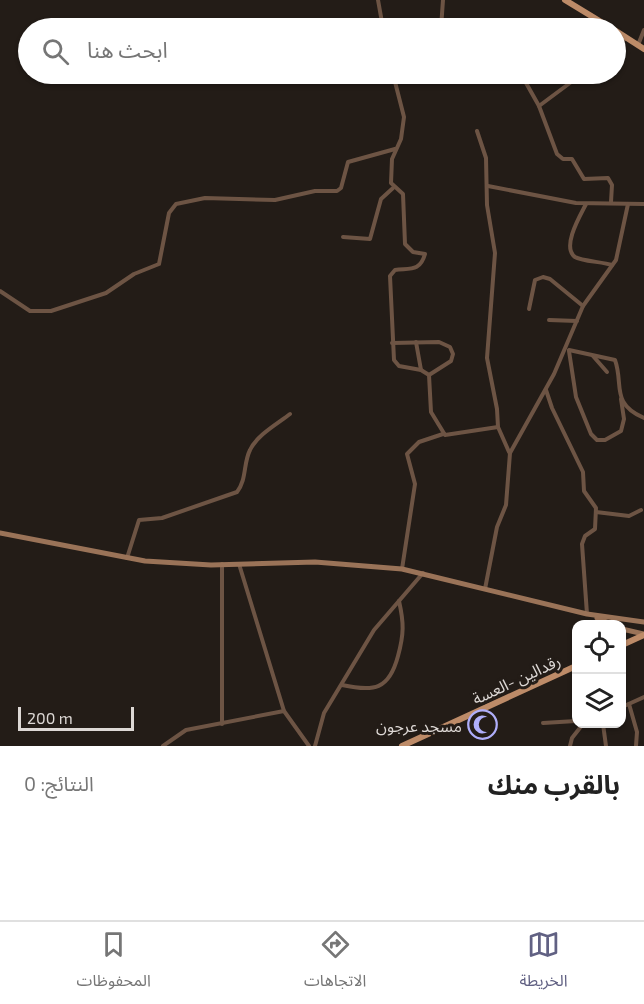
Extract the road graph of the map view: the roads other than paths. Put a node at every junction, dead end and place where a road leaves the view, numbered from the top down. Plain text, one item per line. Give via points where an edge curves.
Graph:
1 (378, 0) edge
2 (443, 0) edge
3 (565, 0) edge
4 (381, 18) edge
5 (442, 18) edge
6 (595, 18) edge
7 (644, 30) edge
8 (626, 38) edge
9 (641, 47) edge
10 (396, 84) edge
11 (527, 84) edge
12 (569, 84) edge
13 (539, 106) junction
14 (477, 131) dead end
15 (396, 149) junction
16 (488, 186) junction
17 (393, 188) junction
18 (611, 202) junction
19 (586, 204) junction
20 (628, 204) junction
21 (644, 204) edge
22 (343, 237) dead end
23 (612, 265) junction
24 (0, 291) edge
25 (583, 306) junction
26 (529, 309) dead end
27 (549, 320) dead end
28 (577, 321) junction
29 (416, 342) junction
30 (392, 343) junction
31 (567, 349) junction
32 (592, 355) junction
33 (421, 370) junction
34 (607, 372) dead end
35 (429, 375) junction
36 (546, 390) junction
37 (621, 399) junction
38 (290, 414) dead end
39 (644, 418) edge
40 (498, 428) junction
41 (443, 434) junction
42 (510, 453) junction
43 (641, 510) dead end
44 (596, 512) junction
45 (0, 533) edge
46 (127, 559) junction
47 (222, 564) junction
48 (239, 564) junction
49 (402, 569) junction
50 (424, 573) junction
51 (485, 589) junction
52 (399, 601) junction
53 (587, 614) junction
54 (602, 620) edge
55 (644, 622) edge
56 (626, 630) edge
57 (644, 634) edge
58 (626, 643) edge
59 (572, 668) edge
60 (342, 685) junction
61 (644, 697) edge
62 (630, 704) junction
63 (626, 705) edge
64 (284, 711) junction
65 (572, 721) edge
66 (543, 723) dead end
67 (222, 724) junction
68 (579, 728) edge
69 (604, 728) edge
70 (163, 746) edge
71 (309, 746) edge
72 (315, 746) edge
73 (402, 746) edge
74 (570, 746) edge
75 (606, 746) edge
76 (636, 746) edge

1 - 4 street
2 - 5 street
3 - 6 main road
7 - 9 street
8 - 9 main road
10 - 15 street via 404,113
11 - 13 street
12 - 13 street
13 - 18 street via 557,154 572,159 584,179 608,178 612,185
14 - 16 street via 486,158
15 - 17 street
15 - 24 street via 348,162 337,191 315,191 275,201 205,198 176,204 169,213 159,264 134,274 102,295 51,311 30,311
16 - 19 street
16 - 40 street via 495,253 487,358
17 - 22 street via 381,199 370,239
17 - 30 street via 403,194 405,244 413,252 425,254 415,269 392,272
18 - 19 street
18 - 20 street
19 - 23 street via 572,234 572,252 576,258
20 - 21 street
20 - 23 street via 620,248
23 - 25 street
25 - 26 street via 543,277 532,286
25 - 28 street
27 - 28 street
28 - 31 street
29 - 30 street
29 - 33 street
29 - 35 street via 439,342 453,351 448,364
30 - 33 street via 395,363
31 - 32 street
31 - 36 street
31 - 37 street via 576,397 597,440 621,431
32 - 34 street
32 - 37 street via 617,362
33 - 35 street
35 - 41 street via 431,412
36 - 42 street
36 - 44 street via 583,472 584,491
37 - 39 street
38 - 46 street via 250,449 237,492 162,518 139,520
40 - 41 street
40 - 42 street
41 - 49 street via 419,442 407,454 414,493
42 - 51 street via 506,505 497,527
43 - 44 street via 629,516
44 - 53 street via 595,530 585,536 582,544
45 - 46 street
46 - 47 street
47 - 48 street
47 - 67 street
48 - 49 street via 315,562
48 - 64 street
49 - 50 street
50 - 51 street
50 - 52 street
51 - 53 street
52 - 60 street via 374,630
52 - 60 street via 404,637 391,677 369,689
53 - 54 street
53 - 55 street
56 - 57 street
57 - 58 main road
59 - 73 main road, رقدالين -العسة
60 - 72 street via 321,720
61 - 62 street
62 - 63 street
62 - 76 street
64 - 67 street
64 - 71 street
65 - 66 street
67 - 70 street via 186,730
68 - 74 street
69 - 75 street

